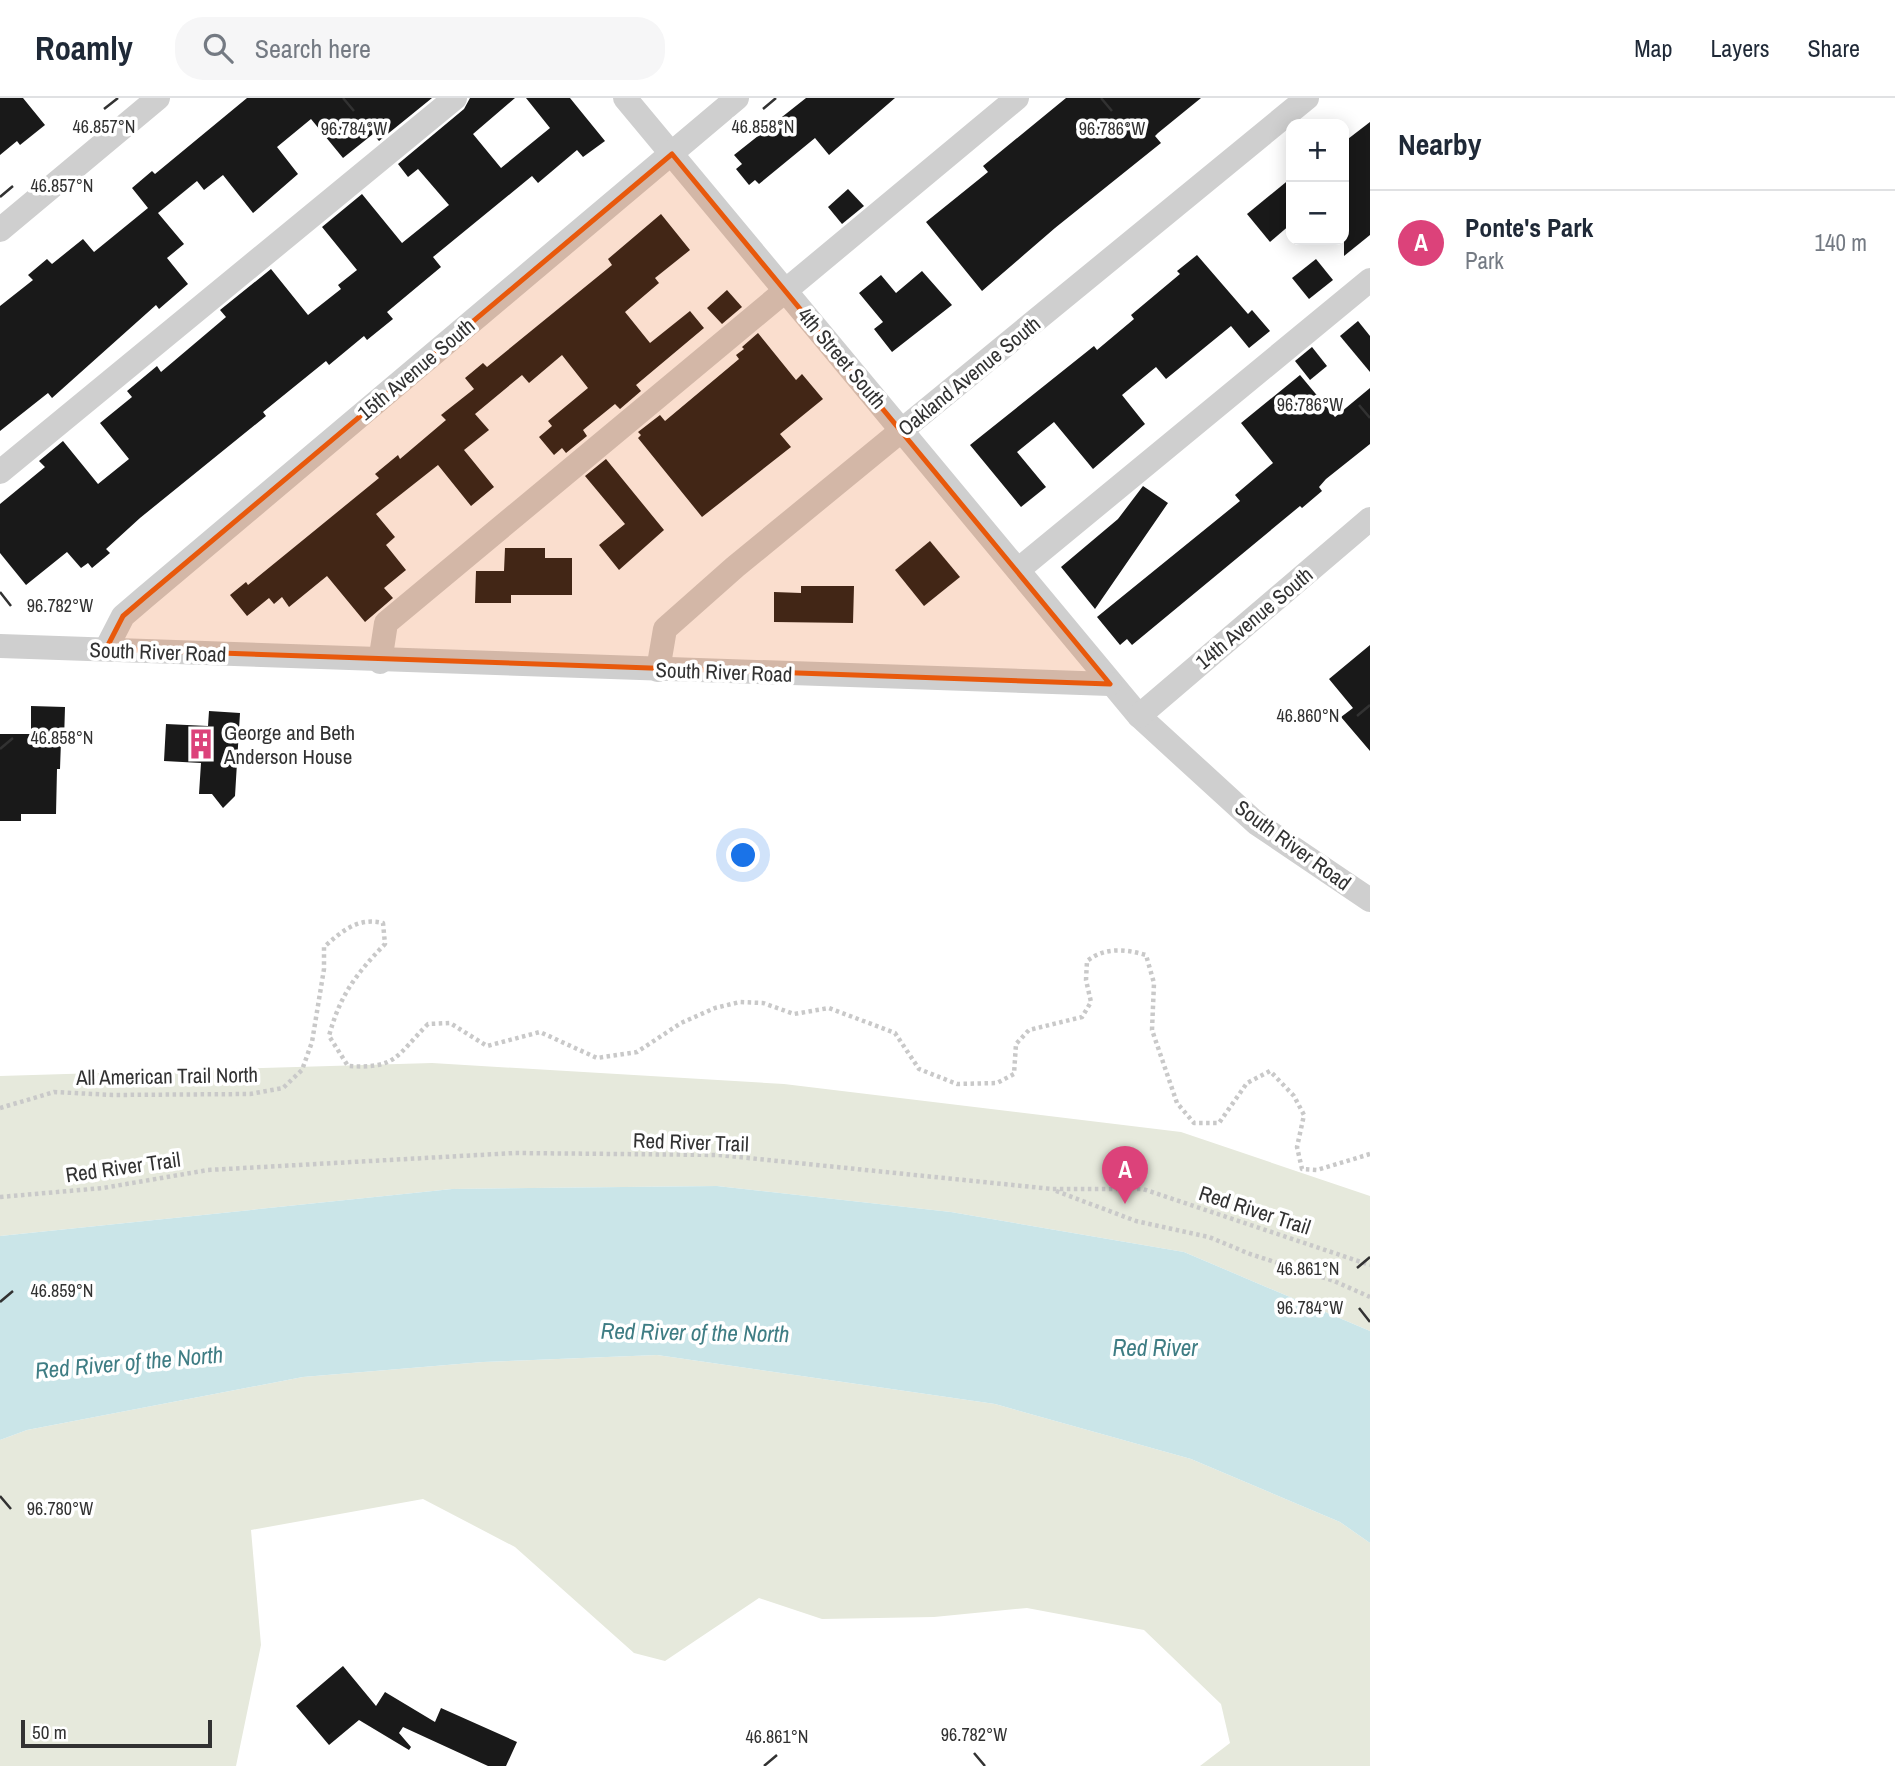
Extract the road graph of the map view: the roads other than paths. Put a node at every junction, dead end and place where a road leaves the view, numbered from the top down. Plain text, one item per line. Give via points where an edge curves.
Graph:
1 (158, 98) edge
2 (455, 98) edge
3 (625, 98) edge
4 (737, 98) edge
5 (1017, 98) edge
6 (1307, 98) edge
7 (672, 154) junction
8 (0, 230) edge
9 (1370, 280) edge
10 (787, 291) junction
11 (902, 430) junction
12 (0, 472) edge
13 (1370, 519) edge
14 (1018, 570) junction
15 (0, 646) edge
16 (106, 649) junction
17 (380, 662) junction
18 (658, 670) junction
19 (1110, 684) junction
20 (1139, 716) junction
21 (1370, 900) edge

1 - 8 street
2 - 12 street
3 - 7 street, 4th Street South
4 - 7 street, 15th Avenue South
5 - 10 street
6 - 11 street, Oakland Avenue South
7 - 10 street, 4th Street South
7 - 16 street, 15th Avenue South via 123,616
9 - 14 street
10 - 11 street, 4th Street South
10 - 17 street via 386,623
11 - 14 street, 4th Street South
11 - 18 street, Oakland Avenue South via 665,629
13 - 20 street, 14th Avenue South
14 - 19 street, 4th Street South
15 - 16 street, South River Road
16 - 17 street, South River Road
17 - 18 street, South River Road
18 - 19 street, South River Road
19 - 20 street, South River Road
20 - 21 street, South River Road via 1256,823

